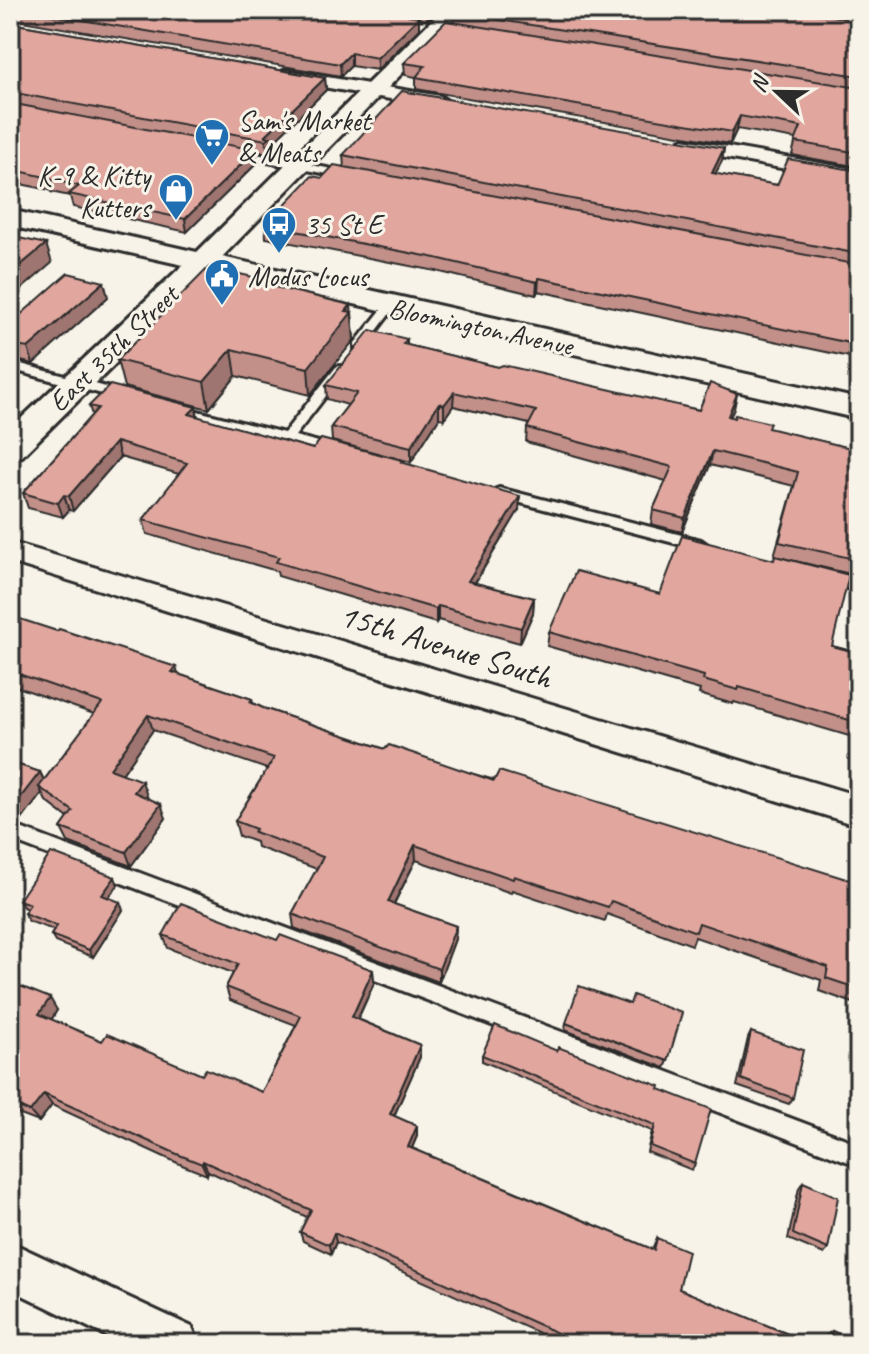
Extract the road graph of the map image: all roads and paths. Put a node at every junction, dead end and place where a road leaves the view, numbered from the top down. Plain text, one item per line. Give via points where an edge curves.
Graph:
1 (440, 23) edge
2 (268, 72) edge
3 (374, 90) junction
4 (466, 107) edge
5 (671, 143) edge
6 (226, 151) edge
7 (298, 165) junction
8 (859, 176) edge
9 (355, 177) edge
10 (10, 218) edge
11 (203, 261) junction
12 (390, 306) junction
13 (10, 365) edge
14 (76, 383) junction
15 (139, 400) edge
16 (169, 408) edge
17 (859, 409) edge
18 (287, 438) junction
19 (10, 448) edge
20 (349, 454) edge
21 (488, 490) edge
22 (720, 550) edge
23 (10, 552) edge
24 (813, 574) edge
25 (859, 586) edge
26 (859, 811) edge
27 (10, 832) edge
28 (859, 1155) edge
29 (10, 1265) edge
30 (175, 1344) edge

1 - 3 street, East 35th Street
2 - 3 street
3 - 4 street
3 - 7 street, East 35th Street
5 - 8 street
6 - 7 lane
7 - 9 lane
7 - 11 street, East 35th Street
10 - 11 street, Bloomington Avenue
11 - 12 street, Bloomington Avenue
11 - 14 street, East 35th Street
12 - 17 street, Bloomington Avenue
12 - 18 lane
13 - 14 lane
14 - 15 lane
14 - 19 street, East 35th Street
16 - 18 lane
18 - 20 lane
21 - 22 lane
23 - 26 street, 15th Avenue South
24 - 25 lane
27 - 28 lane
29 - 30 street

